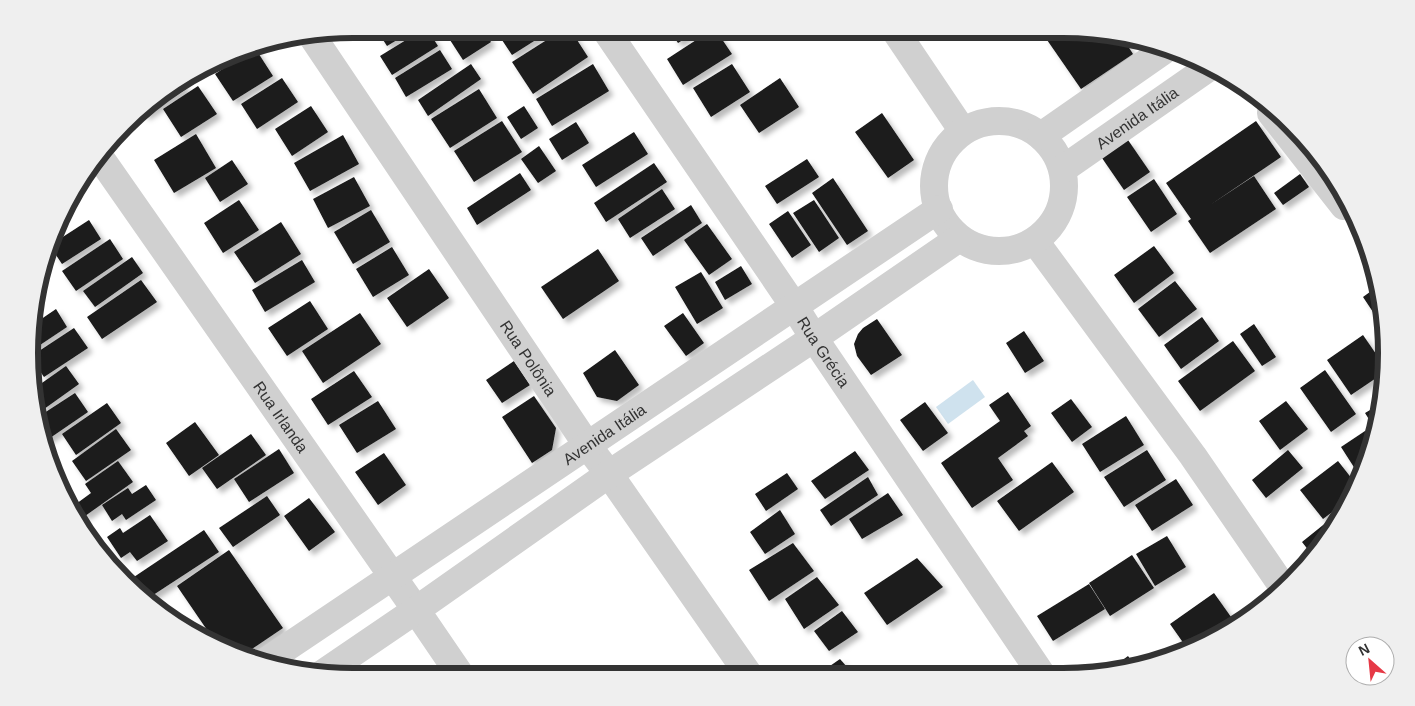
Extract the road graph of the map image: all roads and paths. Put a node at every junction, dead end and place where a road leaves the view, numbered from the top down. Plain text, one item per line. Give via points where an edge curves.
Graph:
1 (611, 38) edge
2 (900, 38) edge
3 (315, 40) edge
4 (1160, 53) edge
5 (1204, 71) edge
6 (1283, 128) edge
7 (962, 130) junction
8 (1041, 136) junction
9 (103, 161) edge
10 (1062, 169) junction
11 (1333, 192) edge
12 (939, 209) junction
13 (958, 238) junction
14 (1035, 241) junction
15 (794, 306) junction
16 (814, 338) junction
17 (588, 445) junction
18 (609, 474) junction
19 (393, 576) junction
20 (1279, 581) edge
21 (416, 610) junction
22 (271, 658) edge
23 (331, 668) edge
24 (456, 668) edge
25 (743, 668) edge
26 (1037, 668) edge

1 - 15 street, Rua Grécia
2 - 7 street
3 - 17 street, Rua Polônia
4 - 8 street
5 - 10 street, Avenida Itália
6 - 11 street
7 - 8 street via 994,122 1010,122
7 - 12 street via 947,147 938,165 934,185
8 - 10 street via 1054,151
9 - 19 street, Rua Irlanda
10 - 14 street via 1064,197 1054,222
12 - 13 street
12 - 15 street, Avenida Itália
13 - 14 street via 994,252 1016,250
13 - 16 street
14 - 20 street via 1193,456
15 - 16 street, Rua Grécia
15 - 17 street, Avenida Itália
16 - 18 street
16 - 26 street, Rua Grécia
17 - 18 street, Rua Polônia
17 - 19 street, Avenida Itália
18 - 21 street
18 - 25 street, Rua Polônia
19 - 21 street, Rua Irlanda
19 - 22 street, Avenida Itália
21 - 23 street
21 - 24 street, Rua Irlanda

